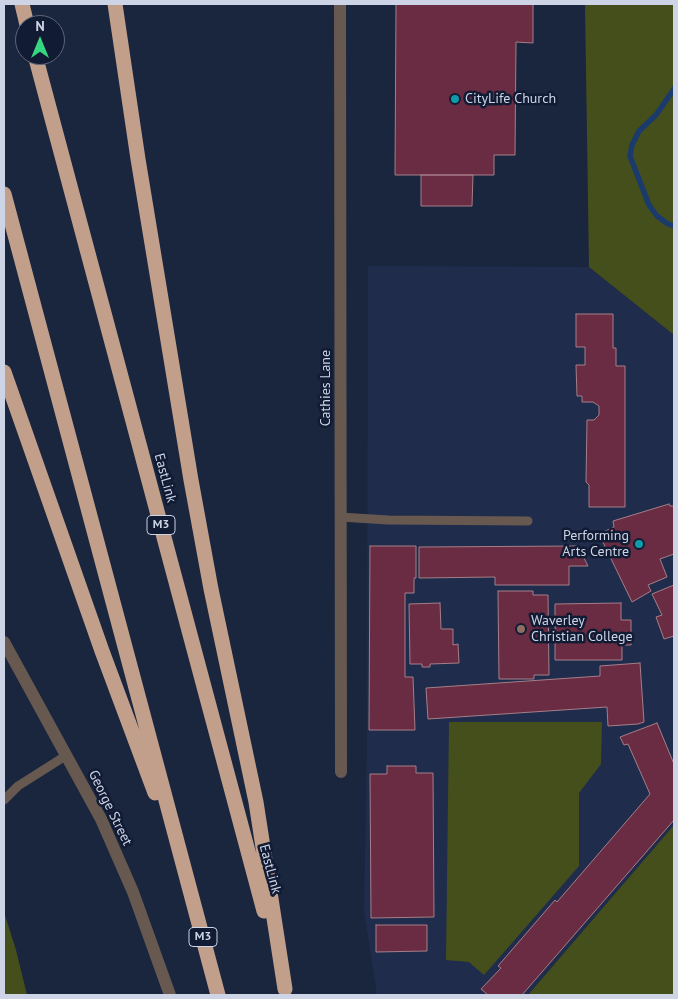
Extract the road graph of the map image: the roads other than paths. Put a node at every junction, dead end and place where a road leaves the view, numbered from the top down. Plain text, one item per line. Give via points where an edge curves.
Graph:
1 (116, 4) edge
2 (340, 4) edge
3 (38, 65) edge
4 (4, 194) edge
5 (4, 372) edge
6 (340, 518) junction
7 (528, 521) dead end
8 (4, 642) edge
9 (67, 755) junction
10 (341, 772) dead end
11 (4, 800) edge
12 (186, 879) junction
13 (286, 992) edge
14 (170, 995) edge
15 (218, 995) edge

1 - 13 highway via 141,178 190,471 256,802
2 - 6 street, Cathies Lane
3 - 13 highway, EastLink / M3
4 - 12 highway, M3
5 - 12 highway
6 - 7 lane
6 - 10 street, Cathies Lane
8 - 9 street, George Street
9 - 11 lane via 18,786
9 - 14 street, George Street via 101,819 133,892
12 - 15 highway, M3

